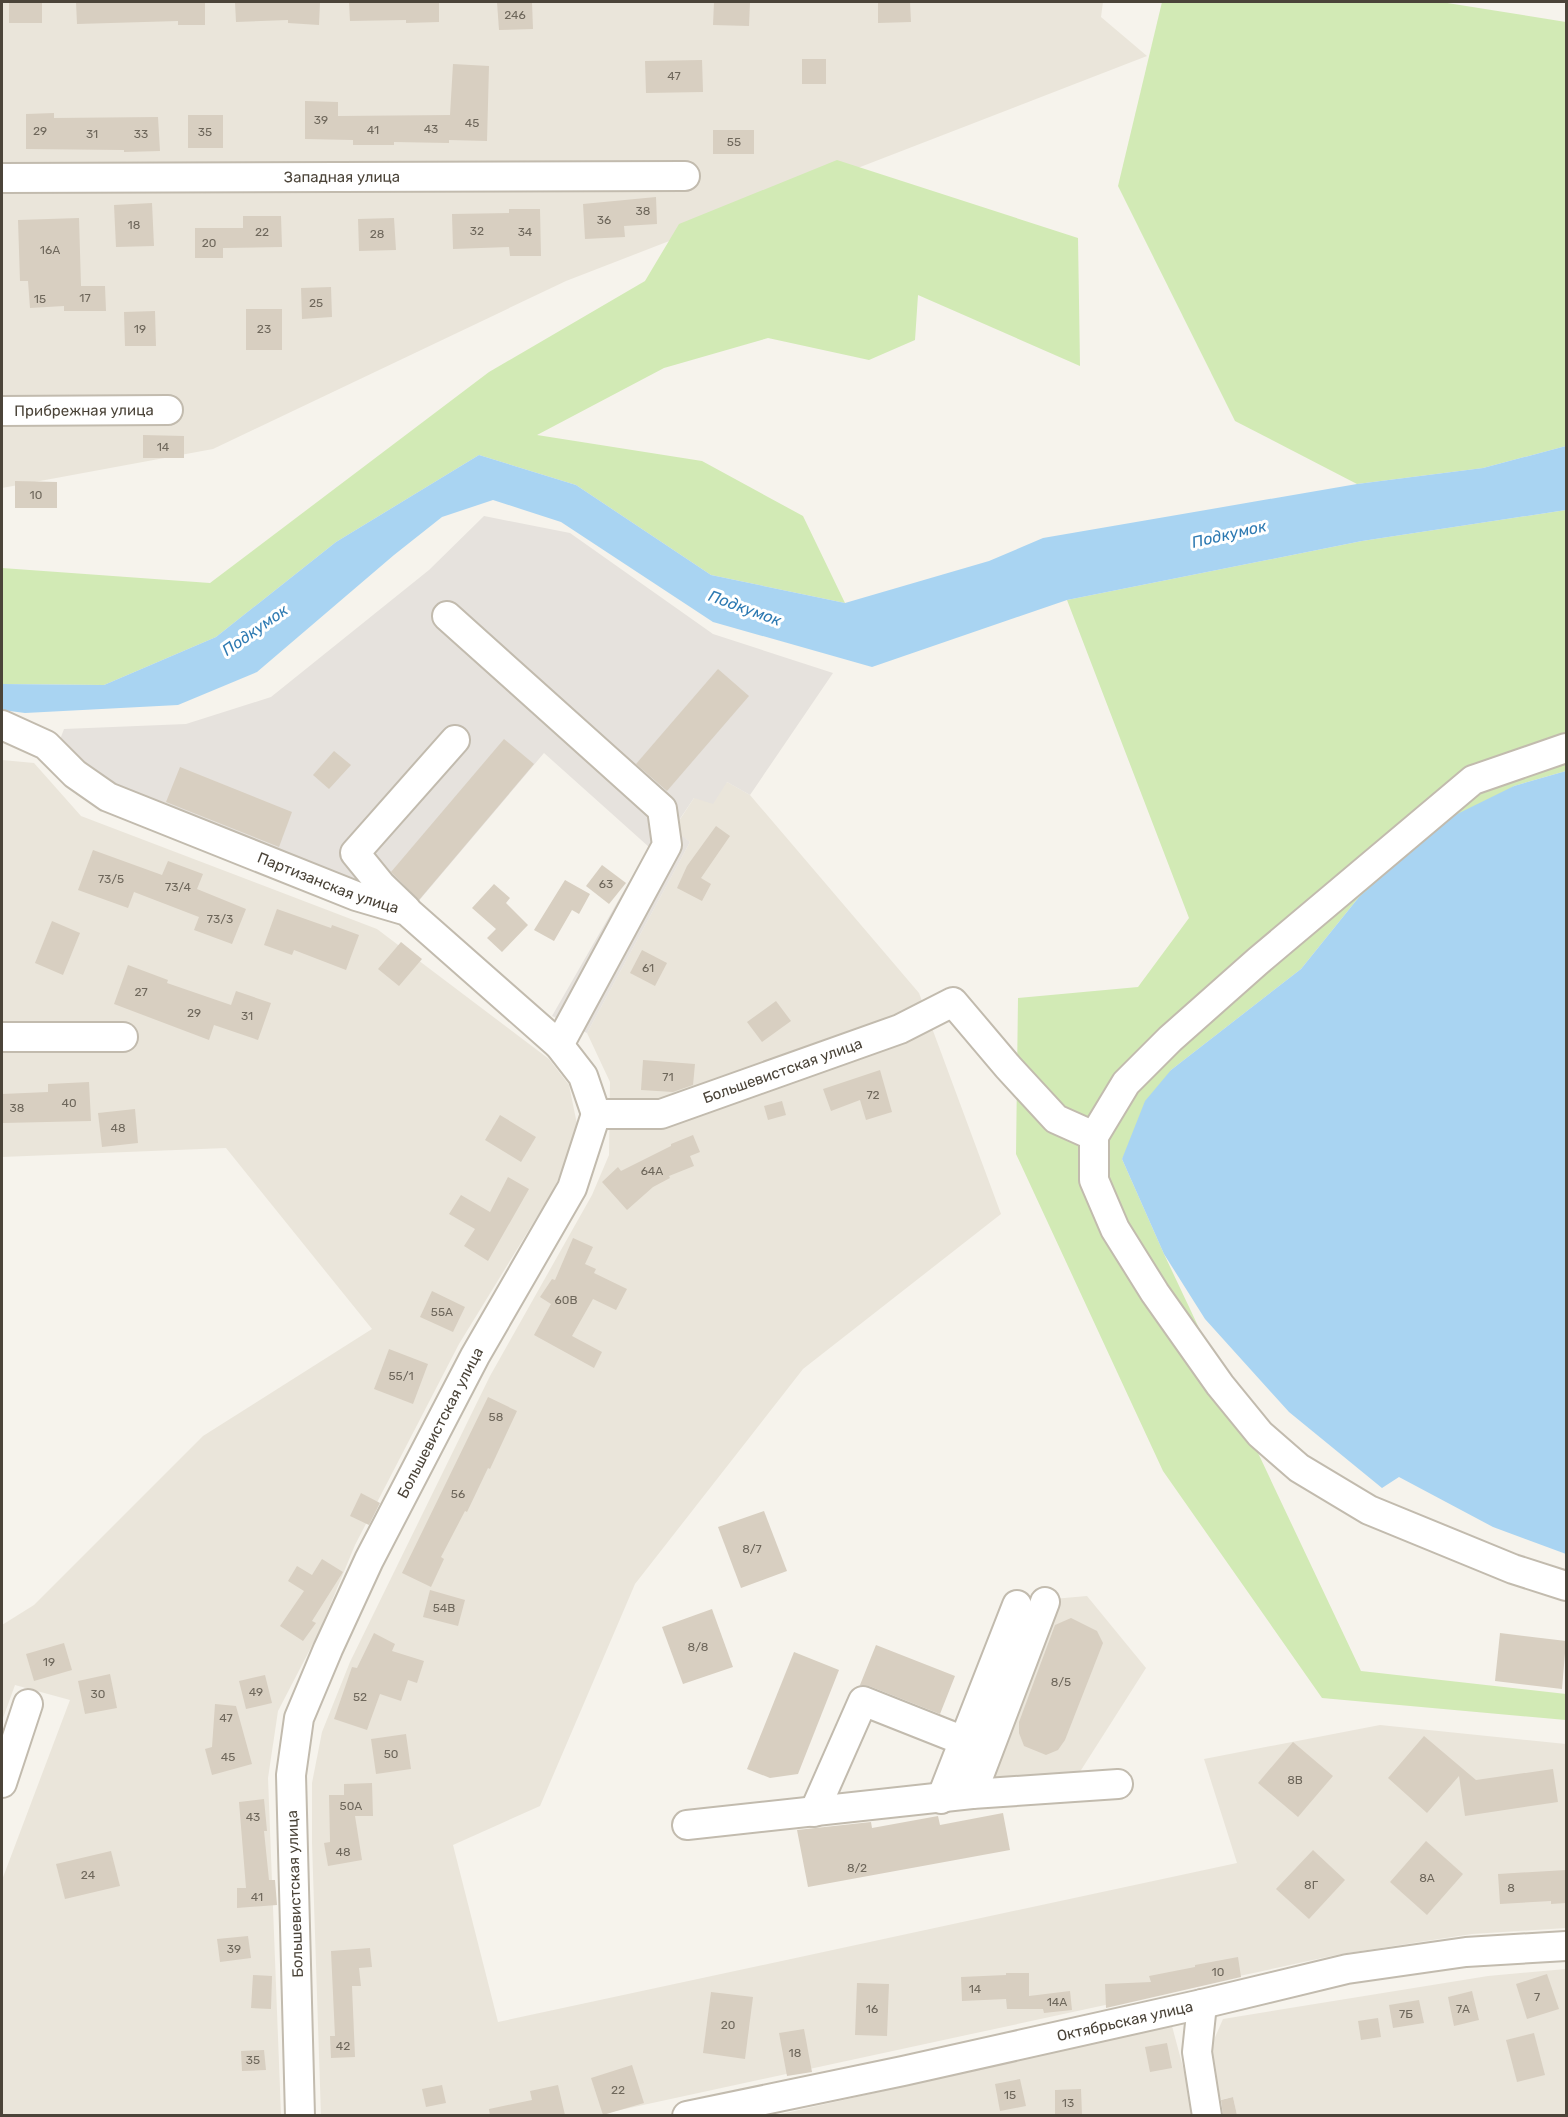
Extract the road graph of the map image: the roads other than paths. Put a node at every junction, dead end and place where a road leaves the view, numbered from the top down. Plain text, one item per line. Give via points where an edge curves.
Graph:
1 (685, 176) dead end
2 (2, 178) edge
3 (168, 410) dead end
4 (2, 411) edge
5 (447, 616) dead end
6 (2, 725) edge
7 (455, 740) dead end
8 (1566, 748) edge
9 (407, 911) junction
10 (2, 1037) edge
11 (123, 1037) dead end
12 (560, 1045) junction
13 (596, 1114) junction
14 (1094, 1136) junction
15 (1566, 1586) edge
16 (28, 1704) dead end
17 (964, 1741) junction
18 (2, 1783) edge
19 (1118, 1784) dead end
20 (972, 1794) junction
21 (941, 1799) junction
22 (814, 1812) junction
23 (687, 1825) dead end
24 (1566, 1946) edge
25 (1202, 2004) junction
26 (300, 2115) edge
27 (687, 2115) edge
28 (1207, 2115) edge

1 - 2 street, Западная улица
3 - 4 street, Прибрежная улица
5 - 12 street via 662,808 667,845
6 - 9 street, Партизанская улица via 46,745 75,774 108,797 356,896
7 - 9 street via 355,853
8 - 14 street via 1473,780 1170,1039 1125,1083
9 - 12 street, Партизанская улица
10 - 11 street
12 - 13 street, Партизанская улица via 583,1076
13 - 14 street, Большевистская улица via 661,1114 900,1029 953,1002 1056,1119
13 - 26 street, Большевистская улица via 572,1188 475,1356 369,1560 299,1718 291,1775
14 - 15 street via 1094,1180 1115,1229 1155,1293 1260,1434 1299,1467 1369,1510 1513,1569
16 - 18 street
17 - 20 street via 1031,1603
17 - 21 street
17 - 22 street via 863,1701
19 - 20 street
20 - 21 street
21 - 22 street
22 - 23 street
24 - 25 street, Октябрьская улица via 1466,1952 1347,1969
25 - 27 street, Октябрьская улица
25 - 28 street via 1197,2052

